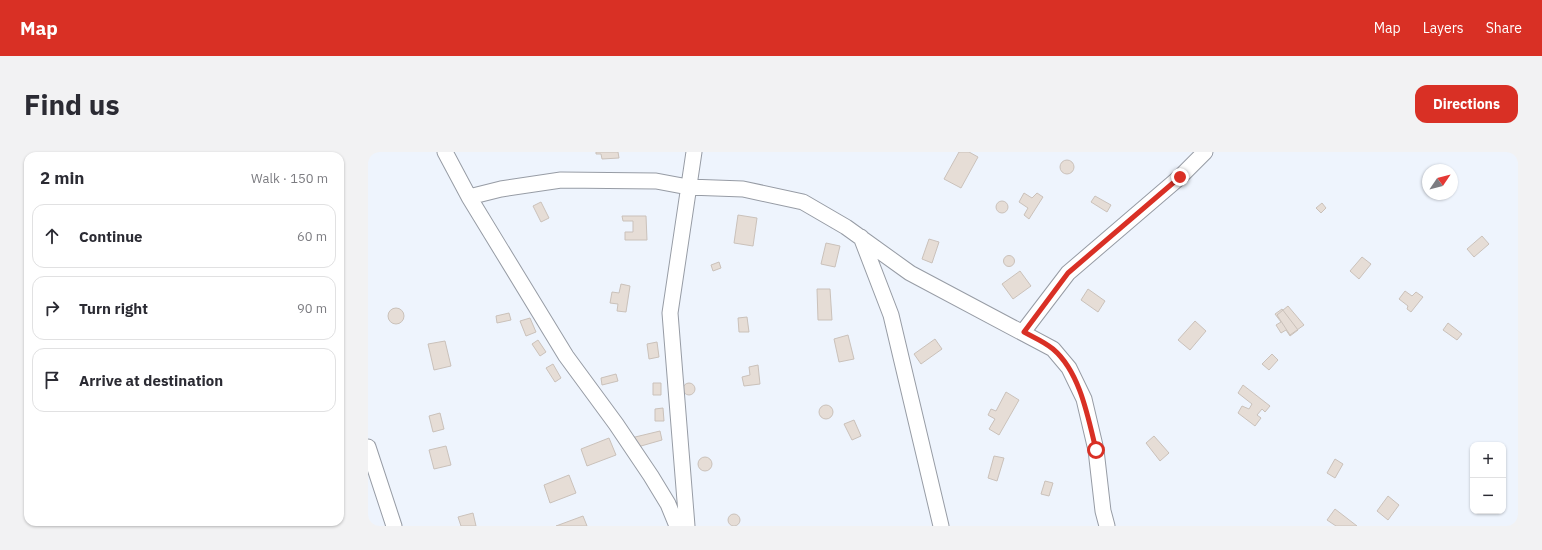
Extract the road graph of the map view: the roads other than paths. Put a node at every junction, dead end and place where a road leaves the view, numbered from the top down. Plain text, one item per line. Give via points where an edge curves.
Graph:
1 (445, 152) edge
2 (694, 152) edge
3 (1205, 152) edge
4 (688, 187) junction
5 (469, 197) junction
6 (861, 237) junction
7 (1024, 332) junction
8 (368, 447) edge
9 (394, 526) edge
10 (677, 526) edge
11 (687, 526) edge
12 (941, 526) edge
13 (1107, 526) edge

1 - 5 street
2 - 4 street
3 - 7 street via 1180,177 1068,273
4 - 5 street via 656,181 561,180 501,189
4 - 6 street via 743,189 803,202
4 - 11 street via 670,313
5 - 10 street via 566,356 616,424 668,504
6 - 7 street via 910,273
6 - 12 street via 891,315
7 - 13 street via 1053,349 1069,368 1084,399 1096,450
8 - 9 street

